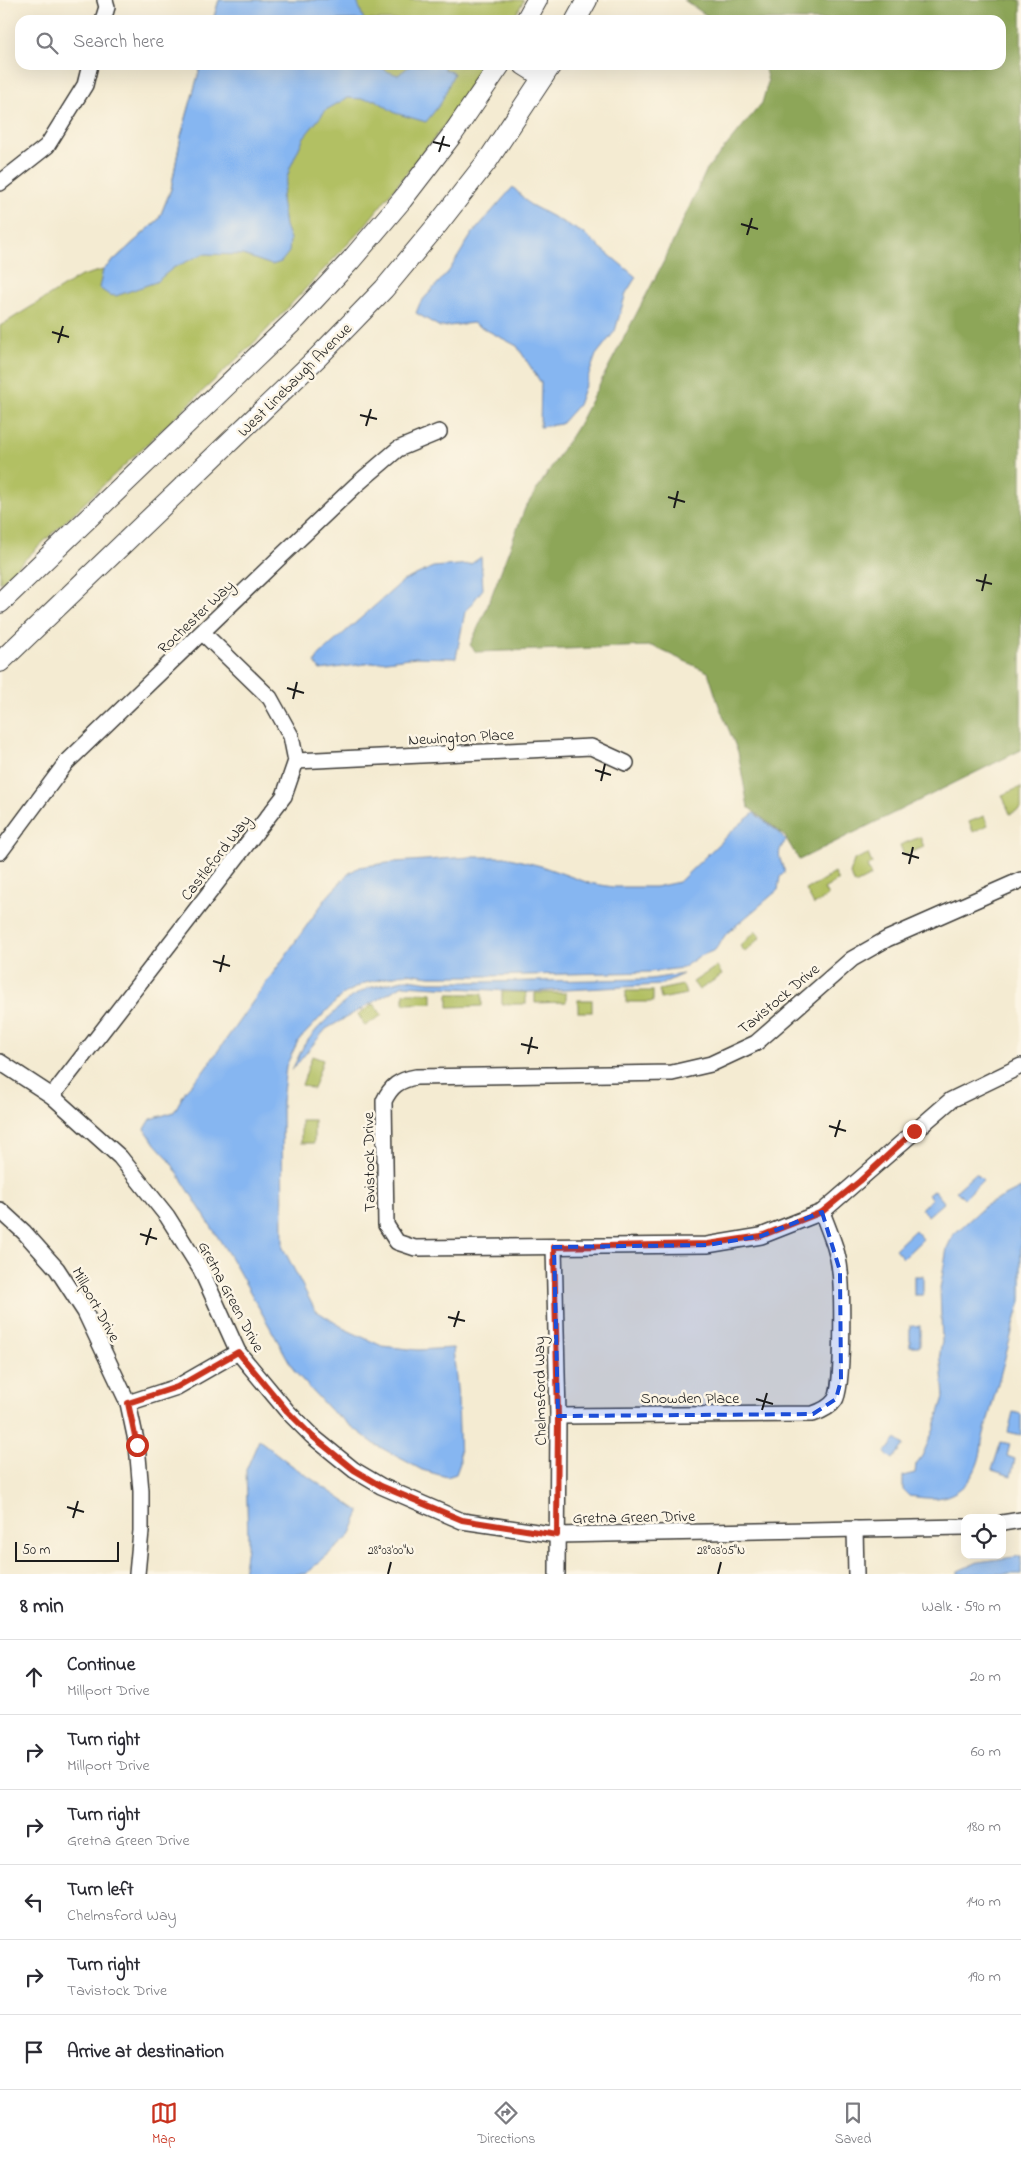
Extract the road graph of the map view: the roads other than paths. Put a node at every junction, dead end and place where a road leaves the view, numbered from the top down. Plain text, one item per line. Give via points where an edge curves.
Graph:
1 (105, 0) edge
2 (537, 0) edge
3 (587, 0) edge
4 (105, 15) edge
5 (529, 15) edge
6 (579, 15) edge
7 (89, 70) edge
8 (496, 70) edge
9 (547, 71) edge
10 (0, 183) edge
11 (439, 432) dead end
12 (0, 603) edge
13 (203, 633) junction
14 (0, 662) edge
15 (296, 761) junction
16 (626, 763) dead end
17 (0, 852) edge
18 (1021, 880) edge
19 (0, 1062) edge
20 (1021, 1066) edge
21 (52, 1096) junction
22 (0, 1210) edge
23 (822, 1212) junction
24 (554, 1247) junction
25 (238, 1352) junction
26 (128, 1403) junction
27 (558, 1416) junction
28 (1021, 1520) edge
29 (1006, 1522) edge
30 (961, 1527) edge
31 (855, 1529) junction
32 (557, 1535) junction
33 (137, 1574) edge
34 (558, 1574) edge
35 (856, 1574) edge

1 - 4 street
2 - 5 main road
3 - 6 main road
7 - 10 street via 85,85 47,146
8 - 12 main road via 402,200 297,318
9 - 14 main road, West Linebaugh Avenue via 488,160 384,289 303,372
11 - 13 street, Rochester Way via 398,449 356,485
13 - 15 street via 270,698 291,736
13 - 17 street, Rochester Way via 66,763
15 - 16 street, Newington Place via 591,747
15 - 21 street, Castleford Way via 284,796
18 - 24 street, Tavistock Drive via 887,939 852,959 756,1043 711,1064 672,1073 416,1077 389,1090 384,1101 386,1225 397,1242 415,1248
19 - 21 street, Gretna Green Drive
20 - 23 street, Tavistock Drive via 951,1100
21 - 25 street, Gretna Green Drive via 120,1157 167,1216 201,1270
22 - 26 street, Millport Drive via 57,1269 85,1312
23 - 24 street, Tavistock Drive via 761,1236 708,1244
23 - 27 street, Snowden Place via 840,1271 841,1380 836,1399 826,1408 813,1414
24 - 27 street, Chelmsford Way
25 - 26 street via 177,1387
25 - 32 street, Gretna Green Drive via 312,1436 354,1470 381,1486 462,1520
26 - 33 street, Millport Drive via 137,1445 141,1490
27 - 32 street, Chelmsford Way
28 - 29 street
30 - 31 street, Gretna Green Drive
31 - 32 street, Gretna Green Drive
31 - 35 street
32 - 34 street, Chelmsford Way

